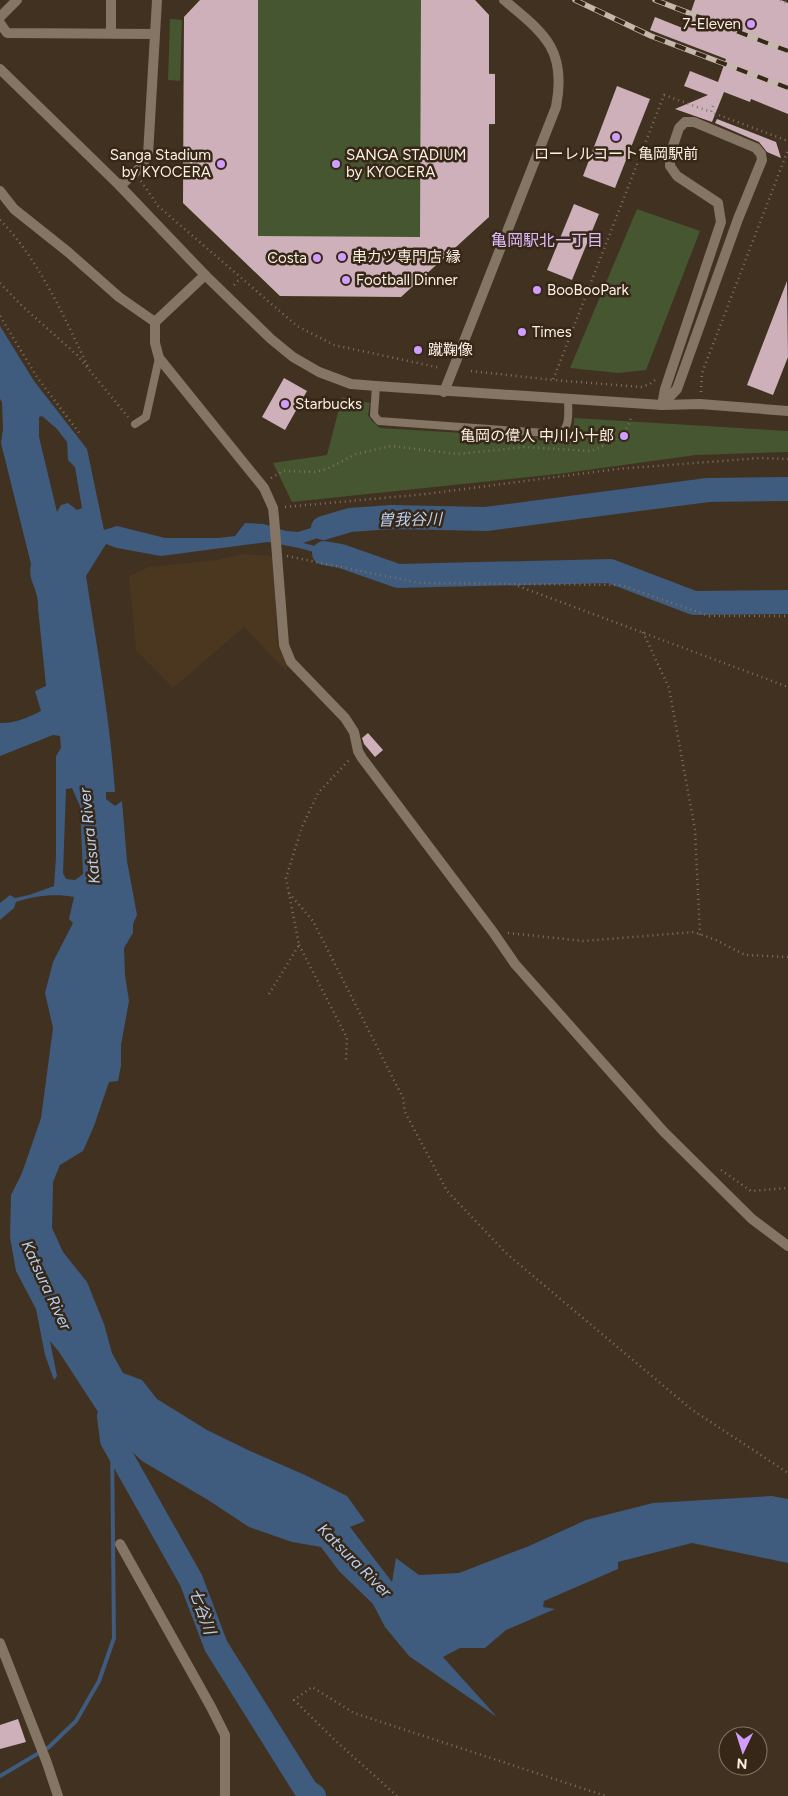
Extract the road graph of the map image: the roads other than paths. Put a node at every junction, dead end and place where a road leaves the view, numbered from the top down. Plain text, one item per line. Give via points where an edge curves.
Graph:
1 (17, 0) edge
2 (111, 0) edge
3 (157, 0) edge
4 (504, 0) edge
5 (0, 17) edge
6 (0, 23) edge
7 (111, 33) junction
8 (155, 34) junction
9 (0, 68) edge
10 (120, 186) junction
11 (0, 192) edge
12 (205, 275) junction
13 (155, 322) junction
14 (159, 358) junction
15 (376, 386) junction
16 (444, 392) junction
17 (568, 399) junction
18 (662, 405) junction
19 (788, 411) edge
20 (135, 424) road end
21 (788, 1246) edge
22 (120, 1544) dead end
23 (0, 1643) edge
24 (58, 1796) edge
25 (225, 1796) edge

1 - 5 street
2 - 7 street
3 - 8 street
4 - 16 street via 546,37 558,62 559,92 556,107
6 - 7 street via 8,33
7 - 8 street
8 - 10 street via 148,155
9 - 10 street
10 - 12 street
11 - 13 street via 14,209 119,297
12 - 13 street
12 - 15 street via 293,356 319,372 351,384
13 - 14 street
14 - 20 lane via 146,417
14 - 21 street via 264,488 274,512 284,645 291,662 345,718 354,732 362,758 515,964 664,1132 752,1219
15 - 16 street
15 - 17 lane via 374,415 379,421 550,434 564,432
16 - 17 street
17 - 18 street
18 - 18 street via 721,222 718,203 678,176 670,166 670,154 679,128 685,122 694,122 756,148 762,160 677,389
18 - 19 street via 700,404
22 - 25 street via 225,1735
23 - 24 street

